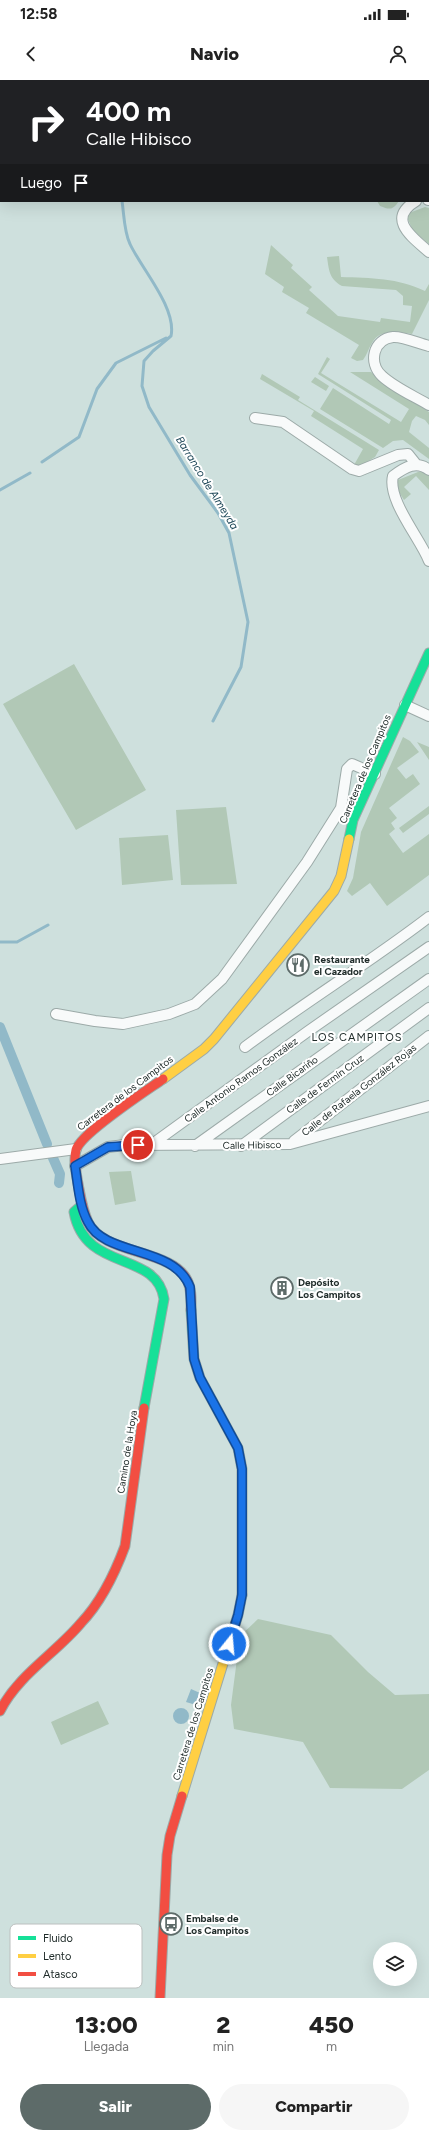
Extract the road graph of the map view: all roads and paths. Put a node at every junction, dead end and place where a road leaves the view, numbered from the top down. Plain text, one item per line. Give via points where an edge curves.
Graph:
1 (414, 202) edge
2 (429, 252) edge
3 (429, 346) edge
4 (429, 405) edge
5 (255, 418) dead end
6 (416, 464) junction
7 (429, 470) edge
8 (429, 561) edge
9 (429, 653) edge
10 (405, 705) junction
11 (429, 716) edge
12 (374, 774) junction
13 (429, 917) edge
14 (429, 947) edge
15 (429, 979) edge
16 (429, 1008) edge
17 (56, 1014) dead end
18 (429, 1036) edge
19 (245, 1047) dead end
20 (429, 1106) edge
21 (290, 1144) junction
22 (151, 1145) junction
23 (194, 1146) junction
24 (241, 1146) junction
25 (76, 1149) junction
26 (0, 1159) edge
27 (75, 1166) junction
28 (82, 1205) junction
29 (0, 1711) edge
30 (160, 1998) edge

1 - 2 street via 408,206 403,215 403,222 406,232
3 - 4 street via 394,337 376,346 374,354 374,364 381,376
5 - 6 street via 283,422 352,469 359,471 398,455 408,454
6 - 7 street
6 - 8 street via 400,471 393,476 392,481 403,513
9 - 10 main road, Carretera de los Campitos
10 - 11 street
10 - 12 main road, Carretera de los Campitos
12 - 17 street via 352,764 347,769 341,808 307,862 222,979 195,1004 169,1014 123,1024
12 - 25 main road, Carretera de los Campitos via 353,820 341,876 329,897 204,1049 86,1135
13 - 19 street via 377,957 286,1016
14 - 22 street, Calle Antonio Ramos González
15 - 23 street, Calle Bicariño
16 - 24 street, Calle de Fermín Cruz
18 - 21 street, Calle de Rafaela González Rojas
20 - 21 street, Calle Hibisco
21 - 24 street, Calle Hibisco
22 - 23 street, Calle Hibisco
22 - 27 street, Calle Hibisco via 108,1147
23 - 24 street, Calle Hibisco
25 - 26 street
25 - 27 main road, Carretera de los Campitos
27 - 28 main road, Carretera de los Campitos
28 - 29 main road, Camino de la Hoya via 74,1212 75,1223 83,1239 99,1251 152,1275 163,1289 164,1299 148,1380 125,1546 117,1568 94,1607 80,1624 38,1663
28 - 30 main road, Carretera de los Campitos via 88,1223 104,1239 175,1266 187,1279 192,1294 191,1337 194,1359 200,1378 238,1448 242,1469 242,1595 170,1836

